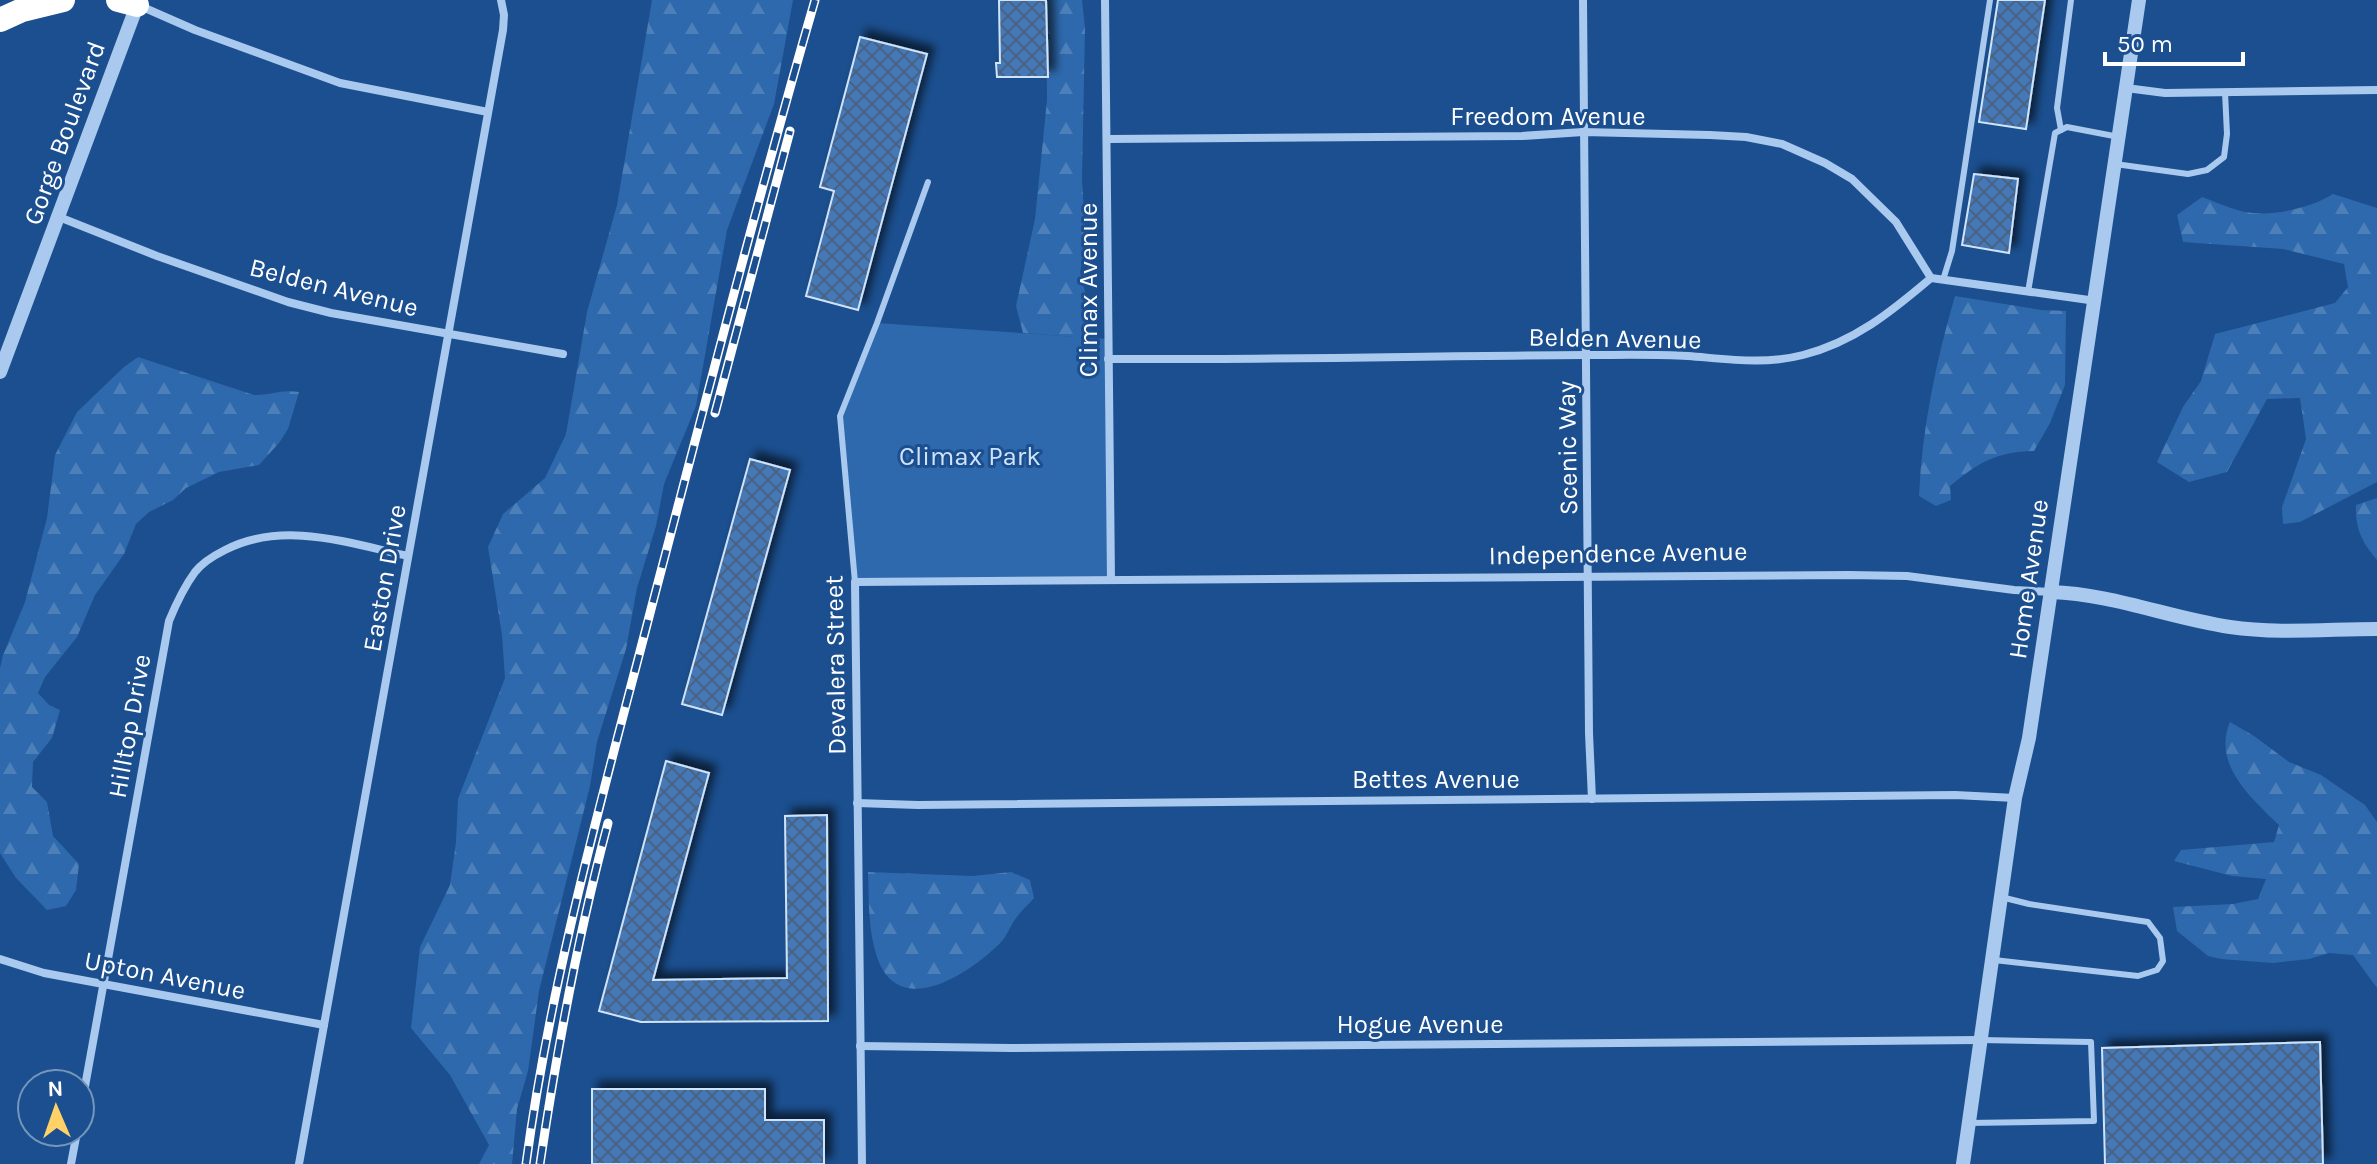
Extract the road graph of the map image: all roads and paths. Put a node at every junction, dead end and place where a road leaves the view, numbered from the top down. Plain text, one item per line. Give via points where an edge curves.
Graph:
1 (63, 0) edge
2 (501, 0) edge
3 (1105, 0) edge
4 (1583, 0) edge
5 (1990, 0) edge
6 (2071, 0) edge
7 (2139, 0) edge
8 (131, 2) edge
9 (0, 20) edge
10 (2126, 88) junction
11 (2377, 90) edge
12 (2225, 92) junction
13 (488, 112) junction
14 (2061, 130) junction
15 (1583, 132) junction
16 (2119, 137) junction
17 (1108, 139) junction
18 (2115, 164) junction
19 (928, 182) dead end
20 (59, 217) junction
21 (1931, 278) junction
22 (1943, 280) junction
23 (2028, 292) junction
24 (2096, 301) junction
25 (449, 334) junction
26 (563, 354) dead end
27 (1586, 355) junction
28 (1108, 359) junction
29 (0, 372) edge
30 (408, 556) junction
31 (1588, 575) junction
32 (1111, 580) junction
33 (855, 582) junction
34 (2051, 592) junction
35 (2377, 629) edge
36 (2015, 798) junction
37 (1592, 799) junction
38 (857, 803) junction
39 (2001, 897) junction
40 (0, 959) edge
41 (1992, 960) junction
42 (103, 982) junction
43 (324, 1025) junction
44 (1980, 1040) junction
45 (860, 1046) junction
46 (88, 1068) edge
47 (1968, 1123) junction
48 (299, 1164) edge
49 (862, 1164) edge
50 (1963, 1164) edge

1 - 9 highway
2 - 13 street, Easton Drive via 503,30
3 - 17 street, Climax Avenue
4 - 15 street, Scenic Way
5 - 22 lane via 1952,251
6 - 14 lane via 2057,108
7 - 10 street, Home Avenue
8 - 13 street via 340,83
8 - 20 street, Gorge Boulevard
10 - 12 street
10 - 16 street, Home Avenue
11 - 12 street
12 - 18 lane via 2224,157 2207,170 2188,174
13 - 25 street, Easton Drive
14 - 16 lane
14 - 23 lane via 2055,133
15 - 17 street, Freedom Avenue
15 - 21 street, Freedom Avenue via 1746,137 1803,152 1852,179 1881,205
15 - 27 street, Scenic Way
16 - 18 street, Home Avenue
17 - 28 street, Climax Avenue
18 - 24 street, Home Avenue
19 - 33 lane, Devalera Street via 840,416
20 - 25 street, Belden Avenue via 288,302
20 - 29 street, Gorge Boulevard
21 - 22 street
21 - 27 street, Belden Avenue via 1858,334 1801,356 1744,362
22 - 23 street
23 - 24 street
24 - 34 street, Home Avenue
25 - 26 street, Belden Avenue
25 - 30 street, Easton Drive
27 - 28 street, Belden Avenue
27 - 31 street, Scenic Way
28 - 32 street, Climax Avenue
30 - 42 street, Hilltop Drive via 325,538 271,535 242,541 197,569 169,621
30 - 43 street, Easton Drive
31 - 32 street, Independence Avenue
31 - 34 street, Independence Avenue via 1907,576
31 - 37 street, Scenic Way
32 - 33 street, Independence Avenue
33 - 38 street, Devalera Street
34 - 35 street, Independence Avenue via 2109,598 2232,627
34 - 36 street, Home Avenue
36 - 37 street, Bettes Avenue
36 - 39 street, Home Avenue
37 - 38 street, Bettes Avenue
38 - 45 street, Devalera Street
39 - 41 street, Home Avenue
39 - 41 lane via 2148,922 2160,938 2163,961 2157,970 2138,976
40 - 42 street, Upton Avenue via 44,973
41 - 44 street, Home Avenue
42 - 43 street, Upton Avenue
42 - 46 street, Hilltop Drive
43 - 48 street, Easton Drive
44 - 45 street, Hogue Avenue
44 - 47 street, Home Avenue
44 - 47 lane via 2091,1042 2094,1121
45 - 49 street, Devalera Street
47 - 50 street, Home Avenue

